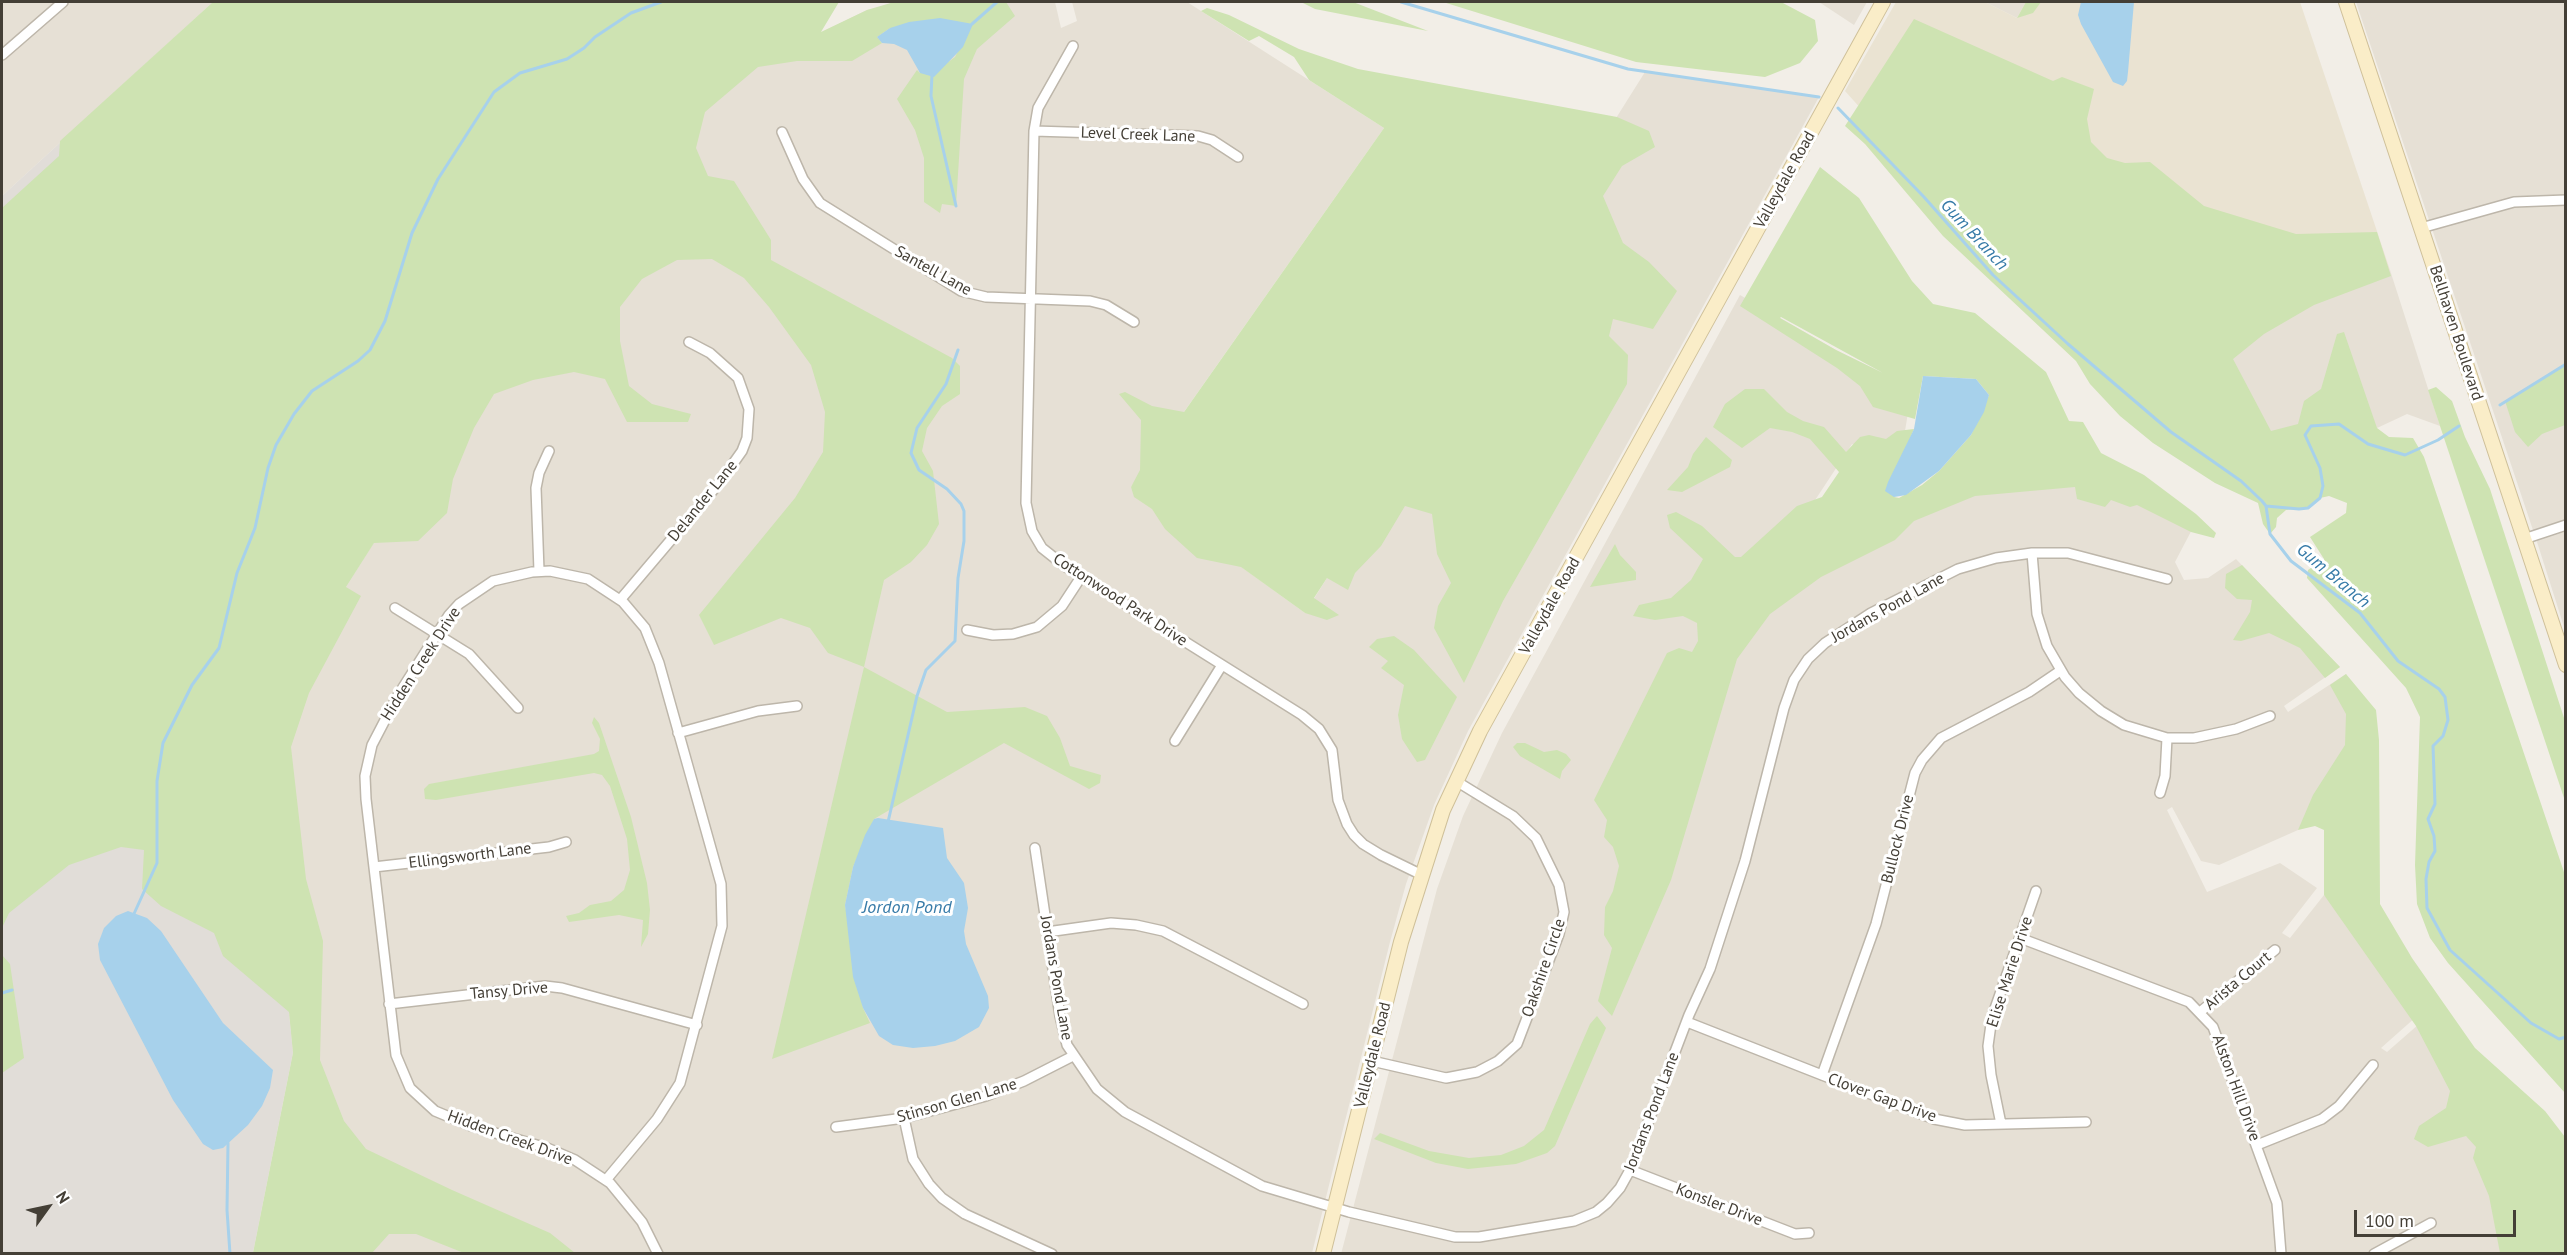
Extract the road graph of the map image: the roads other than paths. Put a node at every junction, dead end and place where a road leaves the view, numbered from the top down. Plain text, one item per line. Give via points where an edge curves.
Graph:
1 (63, 2) edge
2 (1884, 2) edge
3 (2346, 2) edge
4 (1073, 46) dead end
5 (2, 55) edge
6 (1034, 131) junction
7 (782, 132) dead end
8 (1238, 157) dead end
9 (2565, 200) edge
10 (2421, 228) junction
11 (1029, 299) junction
12 (1134, 322) dead end
13 (689, 342) dead end
14 (549, 451) dead end
15 (2565, 525) edge
16 (2524, 539) junction
17 (2032, 553) junction
18 (539, 571) junction
19 (1081, 577) junction
20 (2167, 579) dead end
21 (620, 600) junction
22 (395, 608) dead end
23 (967, 630) dead end
24 (438, 633) junction
25 (1222, 665) junction
26 (2565, 665) edge
27 (2060, 671) junction
28 (797, 706) dead end
29 (518, 708) dead end
30 (2270, 716) dead end
31 (678, 733) junction
32 (2167, 738) junction
33 (1175, 741) dead end
34 (1456, 780) junction
35 (2160, 793) dead end
36 (566, 842) dead end
37 (1035, 848) dead end
38 (374, 867) junction
39 (1420, 874) junction
40 (2036, 891) dead end
41 (1047, 932) junction
42 (2020, 938) junction
43 (2275, 950) dead end
44 (389, 1004) junction
45 (1303, 1004) dead end
46 (2200, 1012) junction
47 (1687, 1022) junction
48 (697, 1025) junction
49 (1073, 1056) junction
50 (1372, 1061) junction
51 (2373, 1065) dead end
52 (1822, 1076) junction
53 (903, 1118) junction
54 (2086, 1122) dead end
55 (2001, 1124) junction
56 (836, 1127) dead end
57 (2257, 1145) junction
58 (1630, 1170) junction
59 (606, 1180) junction
60 (1334, 1208) junction
61 (2431, 1222) dead end
62 (1809, 1233) dead end
63 (658, 1254) edge
64 (1052, 1254) edge
65 (1323, 1254) edge
66 (2281, 1254) edge
67 (2374, 1254) edge

1 - 5 street
2 - 34 street, Valleydale Road
3 - 10 street, Bellhaven Boulevard
4 - 6 street, Cottonwood Park Drive via 1038,108
6 - 8 street, Level Creek Lane via 1198,136
6 - 11 street, Cottonwood Park Drive
7 - 11 street, Santell Lane via 811,192 832,211 971,295
9 - 10 street via 2514,202
10 - 16 street, Bellhaven Boulevard
11 - 12 street, Santell Lane via 1090,301 1106,305
11 - 19 street, Cottonwood Park Drive via 1028,519 1042,548
13 - 21 street, Delander Lane via 710,353 738,378 749,409 747,438 720,482
14 - 18 street via 536,489
15 - 16 street
16 - 26 street, Bellhaven Boulevard
17 - 20 street, Jordans Pond Lane via 2067,553
17 - 27 street via 2037,614
17 - 47 street, Jordans Pond Lane via 1958,569 1852,624 1809,659 1794,680 1784,708 1733,903
18 - 21 street, Hidden Creek Drive via 588,579
18 - 24 street, Hidden Creek Drive via 510,575 475,591 449,615
19 - 23 street via 1062,606 1037,627 993,635
19 - 25 street, Cottonwood Park Drive
21 - 31 street, Hidden Creek Drive via 637,617 652,642
22 - 24 street
24 - 29 street via 469,654
24 - 38 street, Hidden Creek Drive via 397,697 370,753 365,776
25 - 33 street
25 - 39 street, Cottonwood Park Drive via 1319,729 1332,750 1338,800 1354,835 1381,855
27 - 32 street via 2101,711 2124,725
27 - 52 street, Bullock Drive via 2029,692 1941,738 1922,760 1915,773 1876,924
28 - 31 street via 758,711
30 - 32 street via 2236,729 2194,738
31 - 48 street, Hidden Creek Drive via 721,884 723,911
32 - 35 street
34 - 39 street, Valleydale Road
34 - 50 street, Oakshire Circle via 1513,816 1536,838 1559,885 1564,912 1559,934 1517,1044 1498,1061 1477,1072 1446,1078
36 - 38 street, Ellingsworth Lane
37 - 41 street, Jordans Pond Lane
38 - 44 street, Hidden Creek Drive
39 - 50 street, Valleydale Road
40 - 42 street, Elise Marie Drive
41 - 45 street via 1112,923 1163,931
41 - 49 street, Jordans Pond Lane via 1060,1016
42 - 46 street, Alston Hill Drive via 2173,995
42 - 55 street, Elise Marie Drive via 1992,1017 1988,1046
43 - 46 street, Arista Court
44 - 48 street, Tansy Drive via 545,986
44 - 59 street, Hidden Creek Drive via 402,1073 410,1088 435,1111 547,1148
46 - 57 street, Alston Hill Drive via 2213,1027
47 - 52 street, Clover Gap Drive
47 - 58 street, Jordans Pond Lane
48 - 59 street, Hidden Creek Drive via 673,1095
49 - 53 street, Stinson Glen Lane via 1024,1082 986,1096
49 - 60 street, Jordans Pond Lane via 1097,1089 1144,1124 1262,1186
50 - 60 street, Valleydale Road
51 - 57 street via 2339,1106 2322,1119
52 - 55 street, Clover Gap Drive via 1934,1119 1965,1125
53 - 56 street, Stinson Glen Lane
53 - 64 street via 913,1159 942,1198 965,1214
54 - 55 street, Clover Gap Drive
57 - 66 street, Alston Hill Drive via 2277,1203
58 - 60 street, Jordans Pond Lane via 1620,1188 1596,1212 1574,1221 1479,1237 1455,1237
58 - 62 street, Konsler Drive via 1795,1234
59 - 63 street, Hidden Creek Drive via 642,1222
60 - 65 street, Valleydale Road
61 - 67 street

